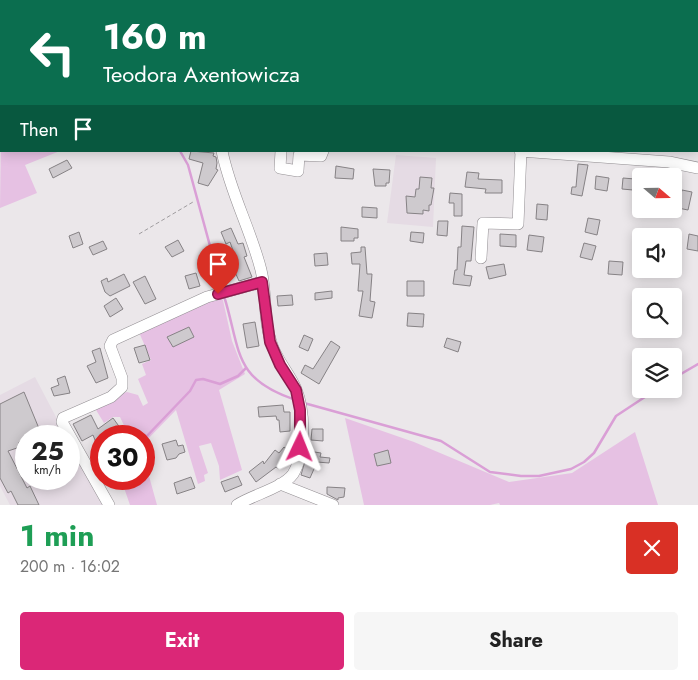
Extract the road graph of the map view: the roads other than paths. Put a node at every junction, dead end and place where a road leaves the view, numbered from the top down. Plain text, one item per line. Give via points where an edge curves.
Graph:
1 (222, 152) edge
2 (281, 152) edge
3 (322, 152) edge
4 (520, 152) edge
5 (534, 152) edge
6 (698, 168) edge
7 (481, 258) dead end
8 (262, 282) junction
9 (280, 484) junction
10 (108, 505) edge
11 (237, 505) edge
12 (334, 505) edge

1 - 8 street via 262,271
2 - 3 street via 280,168 298,171 299,155 320,156
4 - 7 street via 518,224 483,223
5 - 6 street via 669,162
8 - 9 street via 270,342 299,402 302,432 299,462 292,476
8 - 10 street via 184,306 114,338 110,346 122,378 122,387 111,397 63,418 62,422
9 - 11 street
9 - 12 street

